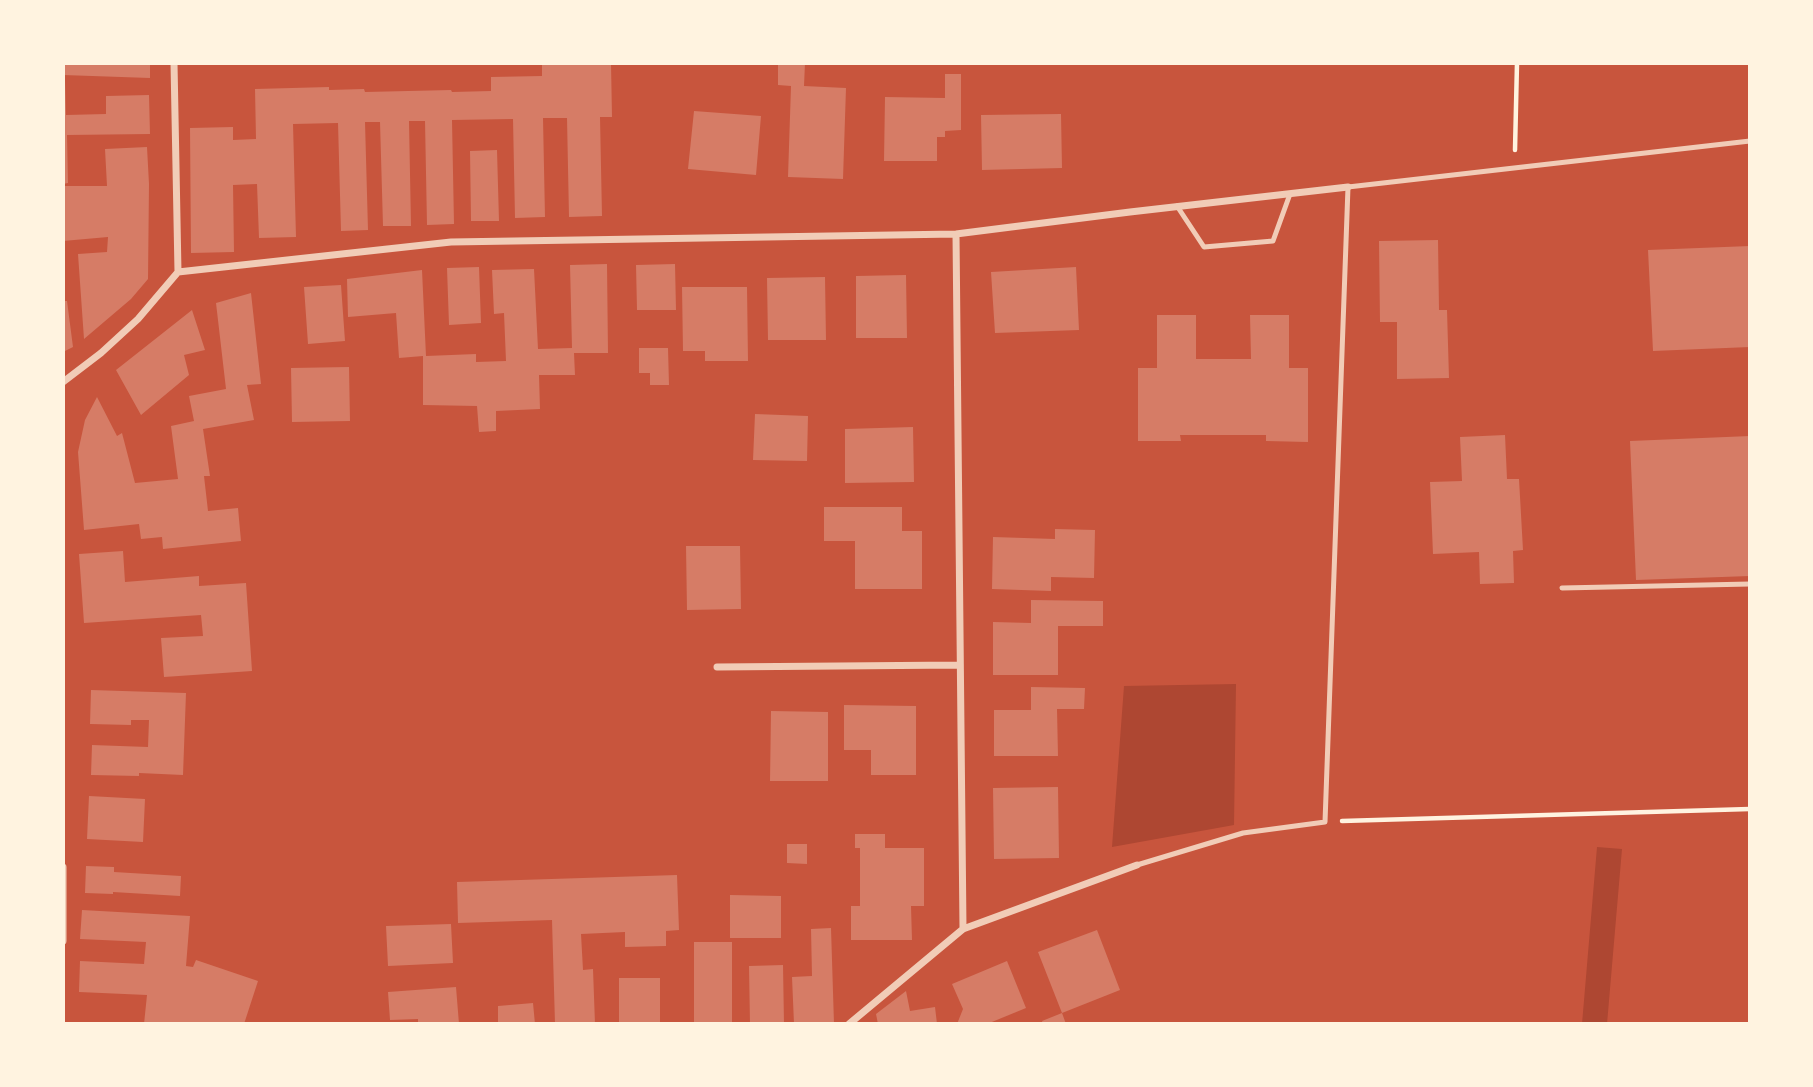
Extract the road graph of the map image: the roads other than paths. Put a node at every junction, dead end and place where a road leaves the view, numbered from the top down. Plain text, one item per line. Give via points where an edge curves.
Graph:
1 (174, 63) edge
2 (1750, 141) edge
3 (1348, 187) junction
4 (1290, 194) junction
5 (1177, 206) junction
6 (956, 234) junction
7 (178, 272) junction
8 (63, 382) edge
9 (1750, 584) edge
10 (1562, 588) dead end
11 (960, 665) junction
12 (717, 667) dead end
13 (1137, 865) joint
14 (63, 867) edge
15 (963, 929) junction
16 (63, 942) edge
17 (849, 1024) edge

1 - 7 street
2 - 3 lane
3 - 4 street
3 - 13 lane via 1325,822 1243,833
4 - 5 street
4 - 5 lane via 1273,241 1204,247
5 - 6 street
6 - 7 street via 450,242
6 - 11 street
7 - 8 street via 138,319
9 - 10 lane
11 - 12 street
11 - 15 street
13 - 15 street
14 - 16 street
15 - 17 street

